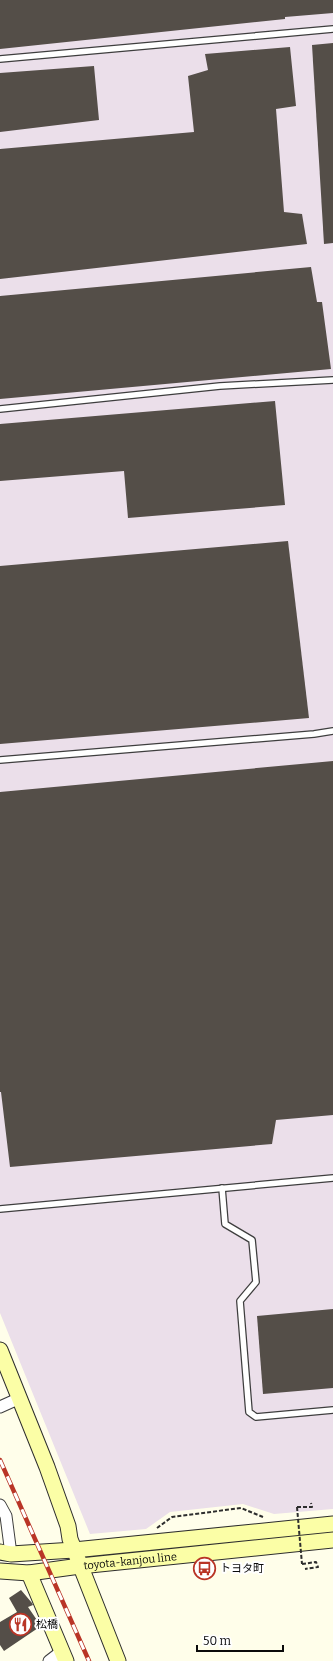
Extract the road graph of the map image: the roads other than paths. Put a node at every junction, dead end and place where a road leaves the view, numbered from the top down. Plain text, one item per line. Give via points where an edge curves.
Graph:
1 (333, 29) edge
2 (0, 59) edge
3 (333, 380) edge
4 (0, 409) edge
5 (333, 731) edge
6 (0, 760) edge
7 (333, 1178) edge
8 (222, 1188) junction
9 (0, 1209) edge
10 (0, 1350) edge
11 (20, 1398) junction
12 (0, 1407) edge
13 (333, 1410) edge
14 (0, 1505) edge
15 (333, 1524) edge
16 (333, 1540) edge
17 (74, 1550) junction
18 (5, 1553) edge
19 (80, 1566) junction
20 (0, 1571) edge
21 (29, 1573) junction
22 (64, 1656) edge
23 (49, 1661) edge
24 (118, 1661) edge

1 - 2 lane
3 - 4 lane via 220,386
5 - 6 lane
7 - 8 lane
8 - 9 lane
8 - 13 lane via 225,1224 252,1240 256,1282 240,1301 249,1412 256,1417
10 - 11 main road
11 - 12 street
11 - 17 main road via 48,1467
14 - 18 street via 6,1516
15 - 17 main road, toyota-kanjou line
16 - 19 main road, toyota-kanjou line
17 - 18 main road, toyota-kanjou line
17 - 19 main road
19 - 21 main road, toyota-kanjou line
19 - 24 main road
20 - 21 main road, toyota-kanjou line
21 - 22 main road
22 - 23 street

